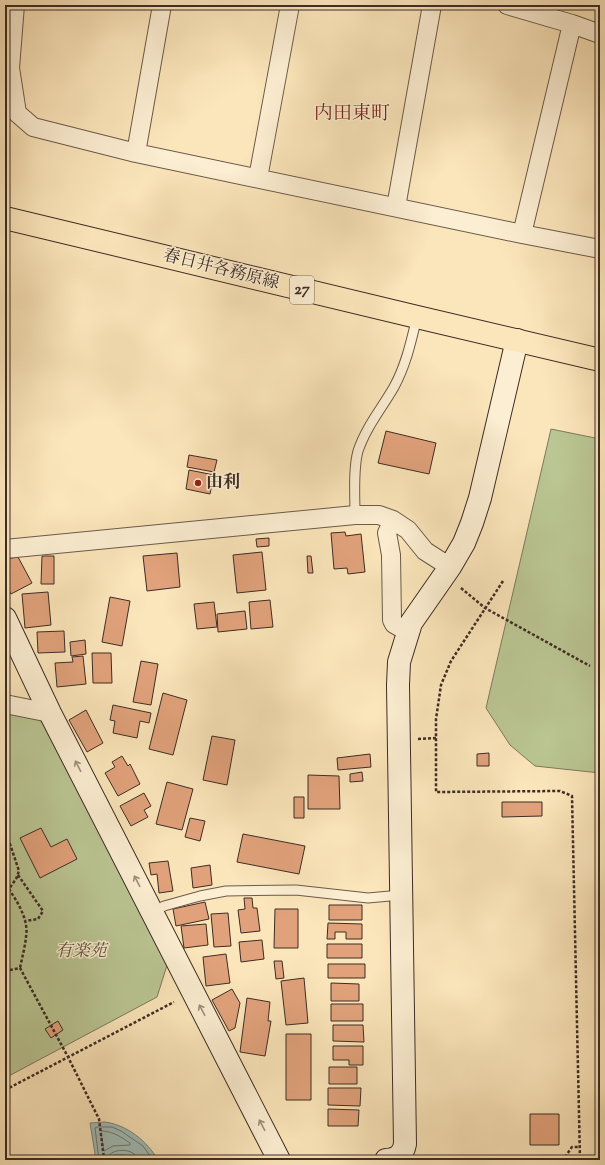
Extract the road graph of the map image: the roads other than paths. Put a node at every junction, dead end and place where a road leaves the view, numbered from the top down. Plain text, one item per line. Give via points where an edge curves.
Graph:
1 (15, 5) edge
2 (162, 5) edge
3 (290, 5) edge
4 (432, 5) edge
5 (507, 5) edge
6 (572, 24) junction
7 (600, 34) edge
8 (7, 68) edge
9 (136, 153) junction
10 (258, 178) junction
11 (396, 207) junction
12 (5, 218) edge
13 (522, 234) junction
14 (600, 249) edge
15 (417, 317) junction
16 (517, 340) junction
17 (600, 360) edge
18 (355, 515) junction
19 (393, 520) junction
20 (5, 549) edge
21 (453, 576) junction
22 (5, 618) edge
23 (408, 632) junction
24 (5, 704) edge
25 (50, 713) junction
26 (402, 895) junction
27 (152, 912) junction
28 (395, 1159) edge
29 (279, 1160) edge

1 - 8 street
2 - 9 street
3 - 10 street
4 - 11 street
5 - 6 street
6 - 7 street
6 - 13 street
8 - 9 street via 18,113 33,127
9 - 10 street
10 - 11 street
11 - 13 street
12 - 15 main road, 春日井各務原線 / 27
13 - 14 street
15 - 16 main road, 春日井各務原線 / 27
15 - 18 lane via 408,357 402,371 364,435 358,453
16 - 17 main road, 春日井各務原線 / 27
16 - 21 street via 480,498
18 - 19 street via 379,515
18 - 20 street
19 - 21 street via 408,530 425,551
19 - 23 street via 387,533 391,555 392,620
21 - 23 street via 411,623
22 - 25 street
23 - 26 street via 399,662 398,685
24 - 25 street
27 -> 25 street
26 - 27 lane via 368,898 296,890 226,891 178,902
26 - 28 street via 405,1144 404,1151
29 -> 27 street

